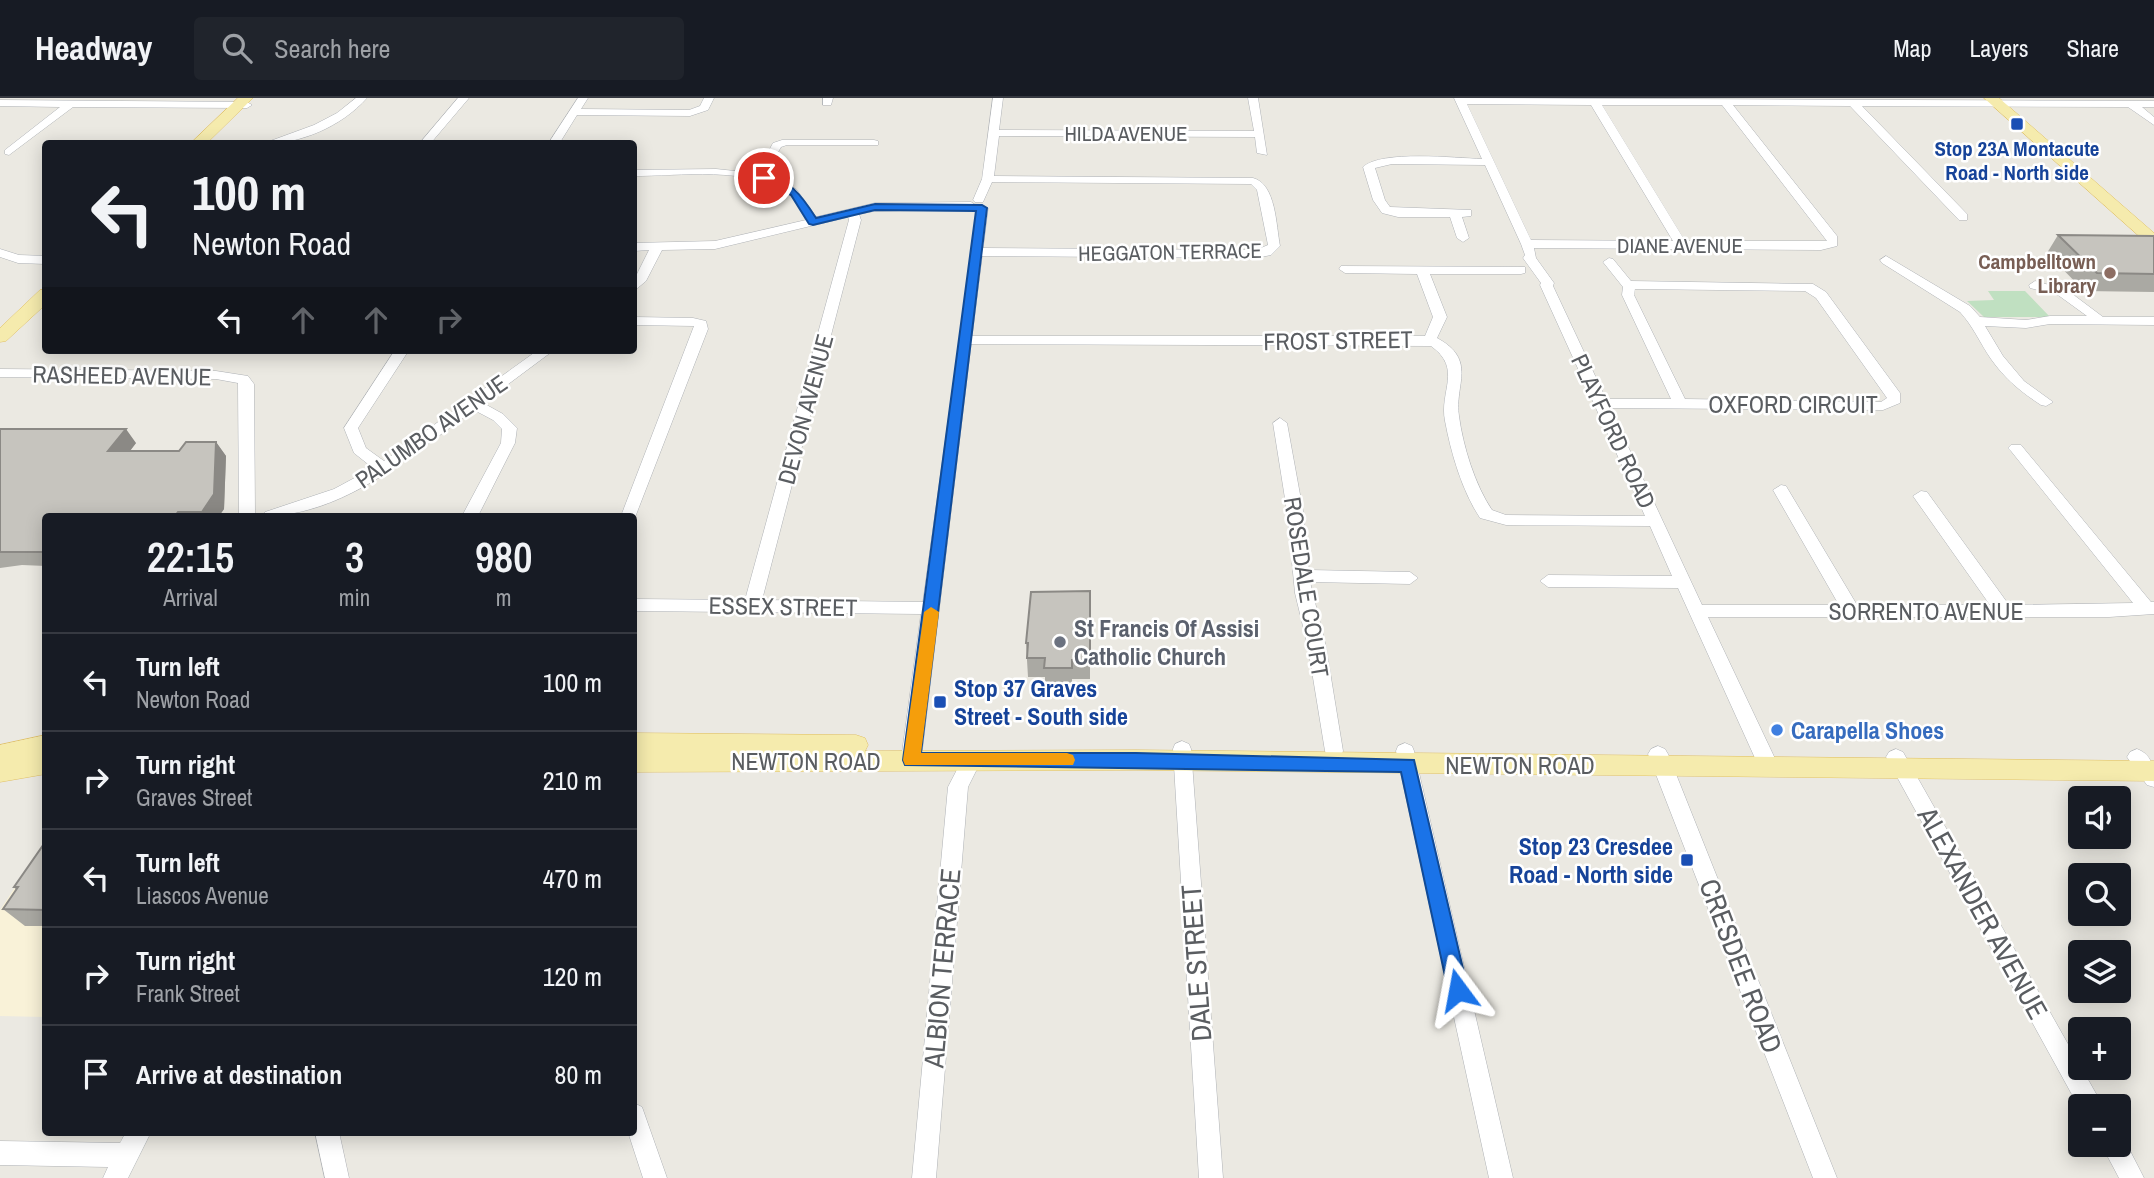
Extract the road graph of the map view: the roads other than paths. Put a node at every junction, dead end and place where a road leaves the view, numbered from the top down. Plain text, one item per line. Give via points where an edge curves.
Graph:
1 (362, 98) edge
2 (464, 98) edge
3 (583, 98) edge
4 (709, 98) edge
5 (998, 98) edge
6 (1253, 98) edge
7 (1460, 99) edge
8 (1565, 100) edge
9 (1682, 100) edge
10 (1899, 100) edge
11 (1594, 101) junction
12 (2000, 101) edge
13 (2109, 101) edge
14 (246, 102) edge
15 (1725, 102) junction
16 (1852, 102) junction
17 (0, 103) edge
18 (70, 104) junction
19 (2131, 104) junction
20 (2154, 104) edge
21 (574, 112) junction
22 (2154, 122) edge
23 (993, 133) junction
24 (1259, 134) junction
25 (202, 140) edge
26 (210, 140) edge
27 (282, 140) edge
28 (427, 140) edge
29 (556, 140) edge
30 (874, 143) dead end
31 (9, 152) dead end
32 (1263, 153) dead end
33 (1489, 162) junction
34 (637, 173) edge
35 (757, 176) junction
36 (988, 179) junction
37 (977, 205) junction
38 (852, 213) junction
39 (1963, 217) dead end
40 (813, 222) junction
41 (2154, 228) edge
42 (1463, 238) dead end
43 (2154, 241) edge
44 (1527, 244) junction
45 (1681, 245) junction
46 (637, 247) edge
47 (657, 247) junction
48 (978, 252) junction
49 (0, 253) edge
50 (42, 260) edge
51 (1886, 260) dead end
52 (1609, 261) dead end
53 (1346, 269) dead end
54 (1422, 270) junction
55 (1809, 270) dead end
56 (1521, 271) dead end
57 (637, 284) edge
58 (2035, 285) dead end
59 (1629, 287) junction
60 (42, 288) edge
61 (1815, 290) junction
62 (42, 298) edge
63 (637, 321) edge
64 (1976, 321) junction
65 (2100, 321) junction
66 (2154, 321) edge
67 (0, 326) edge
68 (0, 337) edge
69 (967, 340) junction
70 (1429, 340) junction
71 (399, 354) edge
72 (542, 354) edge
73 (0, 373) edge
74 (2046, 402) dead end
75 (1601, 403) junction
76 (1679, 403) junction
77 (473, 404) junction
78 (1280, 423) dead end
79 (2016, 447) dead end
80 (384, 468) junction
81 (1781, 490) dead end
82 (1921, 496) dead end
83 (245, 513) edge
84 (280, 513) edge
85 (472, 513) edge
86 (630, 513) edge
87 (1656, 521) junction
88 (1302, 576) junction
89 (1410, 578) dead end
90 (1548, 581) dead end
91 (1684, 582) junction
92 (637, 605) edge
93 (752, 606) junction
94 (932, 608) junction
95 (2150, 608) edge
96 (1851, 610) junction
97 (1697, 611) junction
98 (2004, 611) junction
99 (637, 743) edge
100 (42, 746) edge
101 (1334, 751) junction
102 (913, 753) junction
103 (0, 755) edge
104 (1182, 755) junction
105 (1406, 758) junction
106 (1660, 760) junction
107 (971, 761) junction
108 (1766, 761) junction
109 (637, 762) edge
110 (1899, 763) junction
111 (42, 765) edge
112 (2149, 767) edge
113 (0, 772) edge
114 (2084, 1094) edge
115 (637, 1124) edge
116 (137, 1136) edge
117 (328, 1136) edge
118 (0, 1153) edge
119 (127, 1155) junction
120 (2120, 1157) edge
121 (115, 1178) edge
122 (337, 1178) edge
123 (655, 1178) edge
124 (924, 1178) edge
125 (1211, 1178) edge
126 (1501, 1178) edge
127 (1825, 1178) edge
128 (2132, 1178) edge

1 - 27 street via 325,125
2 - 28 street
3 - 21 street
4 - 21 street via 701,111
5 - 23 street
6 - 24 street
7 - 8 street
7 - 33 street, PLAYFORD ROAD
8 - 11 street
9 - 11 street
9 - 15 street
10 - 12 street
10 - 16 street
11 - 45 street
12 - 13 street
12 - 41 main road
12 - 43 main road
13 - 19 street
14 - 18 street
14 - 25 main road
14 - 26 main road
15 - 16 street
15 - 45 street, DIANE AVENUE via 1833,243
16 - 39 street
17 - 18 street
18 - 31 street
19 - 20 street
19 - 22 street
21 - 29 street
23 - 24 street, HILDA AVENUE
23 - 36 street
24 - 32 street
30 - 35 street via 786,142 777,145
33 - 42 street via 1392,161 1369,167 1385,210 1461,213
33 - 44 street, PLAYFORD ROAD
34 - 35 street
35 - 40 street via 794,192
36 - 37 street
36 - 48 street, HEGGATON TERRACE via 1253,181 1263,190 1274,246 1267,253 1256,254
37 - 38 street via 884,206
37 - 48 street
38 - 40 street
38 - 93 street, DEVON AVENUE via 855,220
40 - 47 street via 715,245
44 - 45 street, DIANE AVENUE
44 - 75 street, PLAYFORD ROAD via 1529,258 1548,283
46 - 47 street
47 - 57 street
48 - 69 street
49 - 50 street
51 - 64 street via 1965,309
52 - 59 street, OXFORD CIRCUIT
53 - 54 street
54 - 56 street
54 - 70 street via 1440,317
55 - 61 street, OXFORD CIRCUIT via 1818,284
58 - 65 street via 2065,292
59 - 61 street via 1791,285
59 - 76 street, OXFORD CIRCUIT via 1628,295
60 - 67 main road
61 - 76 street, OXFORD CIRCUIT via 1893,393 1891,404
62 - 68 main road
63 - 86 street via 693,322 701,324 701,329
64 - 65 street
64 - 74 street via 1997,358 2019,384
65 - 66 street
69 - 70 street, FROST STREET
69 - 94 street
70 - 87 street, FROST STREET via 1446,351 1455,372 1450,413 1478,503 1489,516
71 - 80 street via 351,428 359,450
72 - 77 street, PALUMBO AVENUE
73 - 83 street, RASHEED AVENUE via 243,379 247,384
75 - 76 street, OXFORD CIRCUIT
75 - 87 street, PLAYFORD ROAD
77 - 80 street, PALUMBO AVENUE
77 - 85 street via 510,428 508,443
78 - 88 street, ROSEDALE COURT
79 - 95 street
80 - 84 street, PALUMBO AVENUE via 340,493
81 - 96 street
82 - 98 street
87 - 91 street, PLAYFORD ROAD
88 - 89 street
88 - 101 street, ROSEDALE COURT
90 - 91 street
91 - 97 street, PLAYFORD ROAD
92 - 93 street, ESSEX STREET
93 - 94 street, ESSEX STREET
94 - 102 street
95 - 98 street, SORRENTO AVENUE
96 - 97 street, SORRENTO AVENUE
96 - 98 street, SORRENTO AVENUE
97 - 108 street, PLAYFORD ROAD
99 - 102 main road, NEWTON ROAD
100 - 103 main road
101 - 104 main road, NEWTON ROAD
101 - 105 main road, NEWTON ROAD
102 - 104 main road, NEWTON ROAD
102 - 107 main road, NEWTON ROAD
102 - 109 main road, NEWTON ROAD
104 - 105 main road, NEWTON ROAD
104 - 107 main road, NEWTON ROAD
104 - 125 street, DALE STREET
105 - 106 main road, NEWTON ROAD
105 - 126 street
106 - 108 main road, NEWTON ROAD
106 - 127 street, CRESDEE ROAD
107 - 124 street, ALBION TERRACE via 958,787
108 - 110 main road, NEWTON ROAD
110 - 112 main road, NEWTON ROAD
110 - 114 street, ALEXANDER AVENUE
111 - 113 main road
115 - 123 street
116 - 119 street
117 - 122 street
118 - 119 street
119 - 121 street
120 - 128 street

